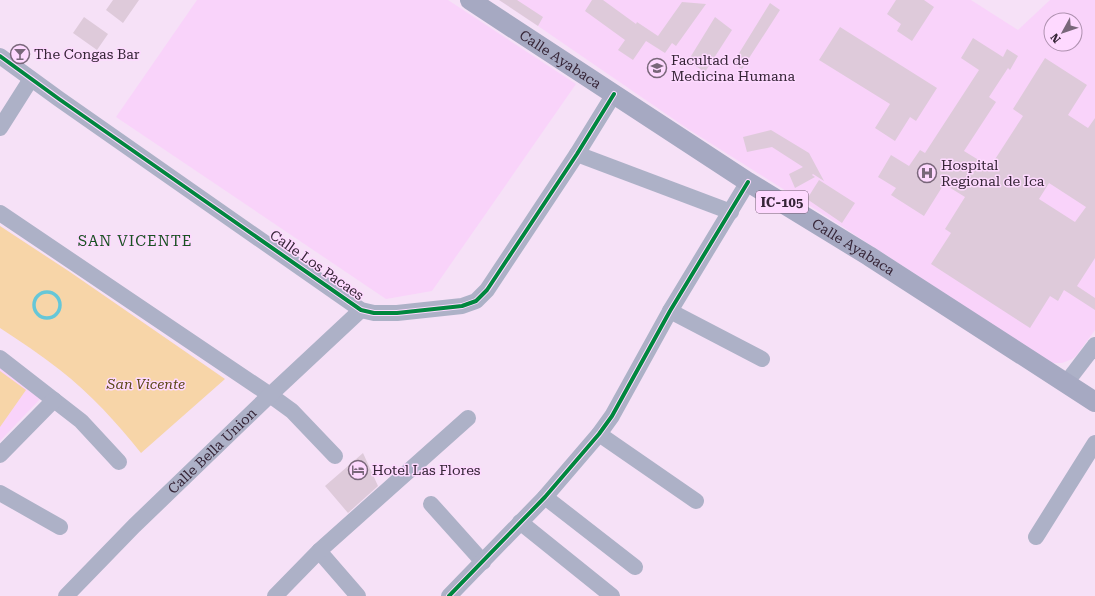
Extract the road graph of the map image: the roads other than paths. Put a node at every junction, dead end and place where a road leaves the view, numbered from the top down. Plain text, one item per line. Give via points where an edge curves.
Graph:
1 (470, 0) edge
2 (0, 56) edge
3 (31, 79) junction
4 (614, 94) junction
5 (0, 128) edge
6 (577, 154) junction
7 (748, 182) junction
8 (731, 212) junction
9 (0, 213) edge
10 (361, 310) junction
11 (670, 311) junction
12 (1095, 345) edge
13 (0, 358) edge
14 (762, 359) dead end
15 (1066, 383) junction
16 (270, 395) junction
17 (54, 400) junction
18 (1095, 402) edge
19 (468, 418) dead end
20 (599, 434) junction
21 (1095, 443) edge
22 (0, 455) edge
23 (335, 456) dead end
24 (119, 462) dead end
25 (0, 493) edge
26 (545, 497) junction
27 (696, 502) dead end
28 (432, 504) dead end
29 (520, 522) junction
30 (60, 527) dead end
31 (1036, 537) dead end
32 (319, 551) junction
33 (483, 562) junction
34 (635, 567) dead end
35 (66, 596) edge
36 (275, 596) edge
37 (358, 596) edge
38 (449, 596) edge
39 (612, 596) edge

1 - 4 main road, Calle Ayabaca / IC-105
2 - 3 street, Calle Los Pacaes
3 - 5 street
3 - 10 street, Calle Los Pacaes
4 - 6 street, Calle Los Pacaes
4 - 7 main road, Calle Ayabaca / IC-105
6 - 8 street
6 - 10 street, Calle Los Pacaes via 487,290 476,301 462,306 397,313
7 - 8 street
7 - 15 main road, Calle Ayabaca / IC-105 via 869,256
8 - 11 street
9 - 16 street
10 - 16 street, Calle Bella Union
11 - 14 street
11 - 20 street via 612,416
12 - 15 street
13 - 17 street
15 - 18 main road, Calle Ayabaca / IC-105
16 - 23 street via 292,411
16 - 35 street, Calle Bella Union via 134,526
17 - 22 street
17 - 24 street via 81,421
19 - 32 street
20 - 26 street
20 - 27 street
21 - 31 street
25 - 30 street
26 - 29 street
26 - 34 street
28 - 33 street
29 - 33 street
29 - 39 street
32 - 36 street
32 - 37 street
33 - 38 street

